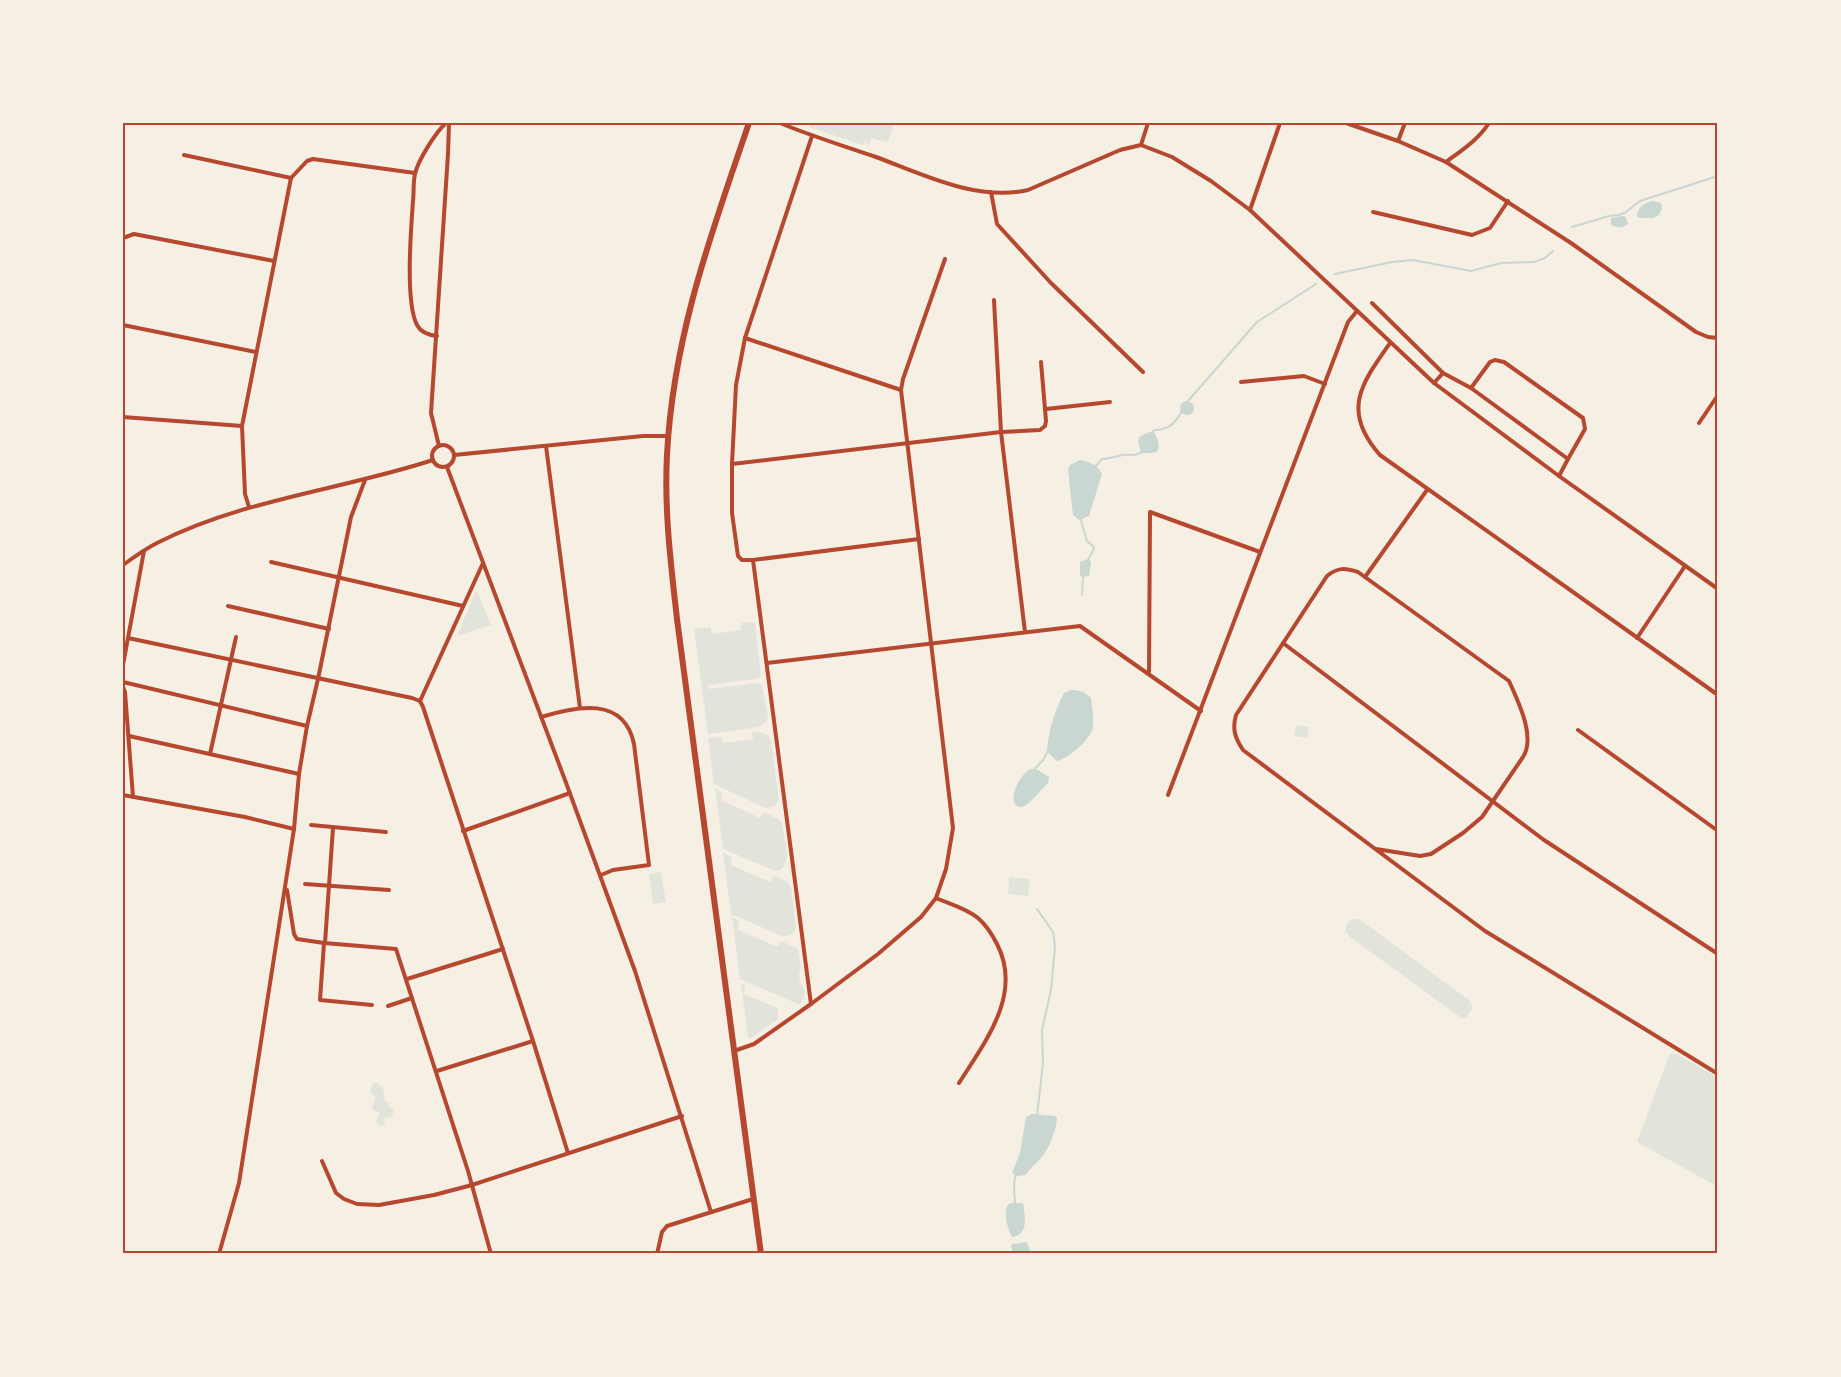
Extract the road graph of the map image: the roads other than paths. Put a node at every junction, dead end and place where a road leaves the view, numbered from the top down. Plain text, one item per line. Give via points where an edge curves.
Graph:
1 (447, 123) edge
2 (749, 123) edge
3 (780, 123) edge
4 (1148, 123) edge
5 (1280, 123) edge
6 (1346, 123) edge
7 (1405, 123) edge
8 (1489, 123) edge
9 (812, 136) junction
10 (1398, 141) junction
11 (1141, 145) junction
12 (184, 155) dead end
13 (1446, 162) junction
14 (415, 173) junction
15 (291, 178) junction
16 (991, 192) junction
17 (1508, 201) junction
18 (1250, 210) junction
19 (1373, 212) dead end
20 (123, 238) edge
21 (945, 259) dead end
22 (274, 261) junction
23 (994, 300) dead end
24 (1372, 303) dead end
25 (1357, 311) junction
26 (123, 326) edge
27 (436, 336) junction
28 (745, 338) junction
29 (1718, 338) edge
30 (1390, 343) junction
31 (256, 352) junction
32 (1041, 362) dead end
33 (1143, 372) dead end
34 (1443, 373) junction
35 (1241, 381) dead end
36 (1434, 383) junction
37 (1325, 384) junction
38 (1471, 388) junction
39 (901, 390) junction
40 (1718, 395) edge
41 (1110, 402) dead end
42 (1046, 409) junction
43 (123, 417) edge
44 (1698, 423) dead end
45 (242, 426) junction
46 (1001, 432) junction
47 (669, 436) junction
48 (907, 444) junction
49 (439, 446) junction
50 (546, 446) junction
51 (454, 455) junction
52 (1568, 459) junction
53 (433, 460) junction
54 (732, 464) junction
55 (447, 467) junction
56 (1559, 476) junction
57 (365, 480) junction
58 (1427, 490) junction
59 (249, 507) junction
60 (919, 539) junction
61 (144, 551) junction
62 (1260, 553) junction
63 (753, 560) junction
64 (272, 562) dead end
65 (483, 563) junction
66 (123, 565) edge
67 (1685, 566) junction
68 (339, 577) junction
69 (1365, 577) junction
70 (1718, 589) edge
71 (228, 606) dead end
72 (463, 606) junction
73 (328, 629) junction
74 (1024, 632) junction
75 (236, 637) dead end
76 (128, 638) junction
77 (1636, 638) junction
78 (932, 643) junction
79 (1283, 643) junction
80 (230, 659) junction
81 (767, 663) junction
82 (123, 665) edge
83 (1149, 673) junction
84 (318, 679) junction
85 (123, 682) edge
86 (123, 687) edge
87 (1718, 695) edge
88 (420, 701) junction
89 (220, 705) junction
90 (580, 708) junction
91 (1201, 711) junction
92 (541, 717) junction
93 (307, 726) junction
94 (1578, 730) dead end
95 (129, 736) junction
96 (210, 754) junction
97 (299, 774) junction
98 (570, 793) junction
99 (123, 795) edge
100 (1168, 795) dead end
101 (133, 797) junction
102 (1493, 802) junction
103 (311, 825) dead end
104 (333, 828) junction
105 (294, 829) junction
106 (463, 831) junction
107 (1718, 831) edge
108 (386, 832) dead end
109 (1376, 849) junction
110 (601, 875) junction
111 (286, 884) junction
112 (305, 884) dead end
113 (329, 886) junction
114 (389, 890) dead end
115 (936, 898) junction
116 (325, 943) junction
117 (503, 949) junction
118 (1718, 954) edge
119 (406, 979) junction
120 (412, 998) junction
121 (811, 1004) junction
122 (372, 1005) dead end
123 (388, 1006) dead end
124 (533, 1041) junction
125 (734, 1051) junction
126 (437, 1071) junction
127 (1718, 1074) edge
128 (959, 1083) dead end
129 (682, 1116) junction
130 (568, 1153) junction
131 (322, 1161) dead end
132 (472, 1185) junction
133 (754, 1199) junction
134 (711, 1212) junction
135 (219, 1254) edge
136 (491, 1254) edge
137 (657, 1254) edge
138 (761, 1254) edge

1 - 14 street via 437,131
1 - 27 street
2 - 47 main road via 691,303 677,368
3 - 9 street
4 - 11 street
5 - 18 street
6 - 10 street
7 - 10 street
8 - 13 street via 1472,143
9 - 16 street via 959,187
9 - 28 street
10 - 13 street
11 - 16 street via 1119,150 1028,190
11 - 18 street via 1172,157
12 - 15 street
13 - 17 street
14 - 15 street via 313,159
14 - 27 street via 412,304 417,325
15 - 22 street
16 - 33 street via 998,224 1051,283
17 - 19 street via 1490,228 1472,235
17 - 29 street via 1696,332
18 - 25 street
20 - 22 street via 134,234
21 - 39 street
22 - 31 street
23 - 46 street
24 - 34 street
25 - 30 street
25 - 37 street via 1348,322
26 - 31 street
27 - 49 street via 431,413
28 - 39 street
28 - 54 street via 736,385
30 - 36 street
30 - 58 street via 1360,389 1363,432 1380,455
31 - 45 street
32 - 42 street
34 - 36 street
34 - 38 street
35 - 37 street via 1304,376
36 - 56 street
37 - 62 street
38 - 52 street
38 - 52 street via 1490,362 1499,360 1583,418 1585,429
39 - 48 street
40 - 44 street
41 - 42 street
42 - 46 street via 1045,426 1040,430
43 - 45 street
45 - 59 street
46 - 48 street
46 - 74 street
47 - 50 street
47 - 125 main road via 667,495 672,574
48 - 54 street
48 - 60 street
49 - 51 street via 449,447
49 - 53 street via 433,452
50 - 51 street
50 - 90 street
51 - 55 street
52 - 56 street
53 - 55 street via 440,467
53 - 57 street
54 - 63 street via 737,554 740,559
55 - 65 street
56 - 67 street
57 - 59 street
57 - 68 street via 351,517
58 - 69 street
58 - 77 street
59 - 61 street via 189,528
60 - 63 street
60 - 78 street
61 - 66 street
61 - 76 street
62 - 83 street via 1150,512
62 - 91 street
63 - 81 street
64 - 68 street
65 - 72 street
65 - 92 street
67 - 70 street
67 - 77 street
68 - 72 street
68 - 73 street
69 - 79 street via 1346,568 1327,576
69 - 102 street via 1509,681 1521,706 1528,735 1527,751
71 - 73 street
72 - 88 street
73 - 84 street
74 - 78 street
74 - 83 street via 1080,626
75 - 80 street
76 - 80 street
76 - 82 street
77 - 87 street
78 - 81 street
78 - 115 street via 953,828
79 - 102 street
79 - 109 street via 1236,715 1233,728 1237,742
80 - 84 street
80 - 89 street
81 - 121 street
83 - 91 street
84 - 88 street
84 - 93 street
85 - 89 street
86 - 95 street
88 - 106 street
89 - 93 street
89 - 96 street
90 - 92 street
90 - 110 street via 615,714 627,724 634,744 649,865
91 - 100 street
92 - 98 street
93 - 97 street
94 - 107 street
95 - 96 street
95 - 101 street
96 - 97 street
97 - 105 street
98 - 106 street
98 - 110 street
99 - 101 street
101 - 105 street
102 - 109 street via 1469,828 1431,854
102 - 118 street
103 - 104 street
104 - 108 street
104 - 113 street
105 - 111 street
106 - 117 street
109 - 127 street via 1485,931
110 - 129 street
111 - 116 street via 297,939
111 - 135 street via 239,1184
112 - 113 street
113 - 114 street
113 - 116 street
115 - 121 street via 905,933
115 - 128 street via 978,918 996,941 1005,965 1006,992 1001,1011
116 - 119 street via 396,949
116 - 122 street via 320,1000
117 - 119 street
117 - 124 street
119 - 120 street
120 - 123 street
120 - 126 street
121 - 125 street via 754,1044
124 - 126 street
124 - 130 street
125 - 133 main road
126 - 132 street
129 - 130 street
129 - 134 street
130 - 132 street
131 - 132 street via 336,1193 364,1205 414,1200
132 - 136 street
133 - 134 street
133 - 138 main road
134 - 137 street via 664,1228

